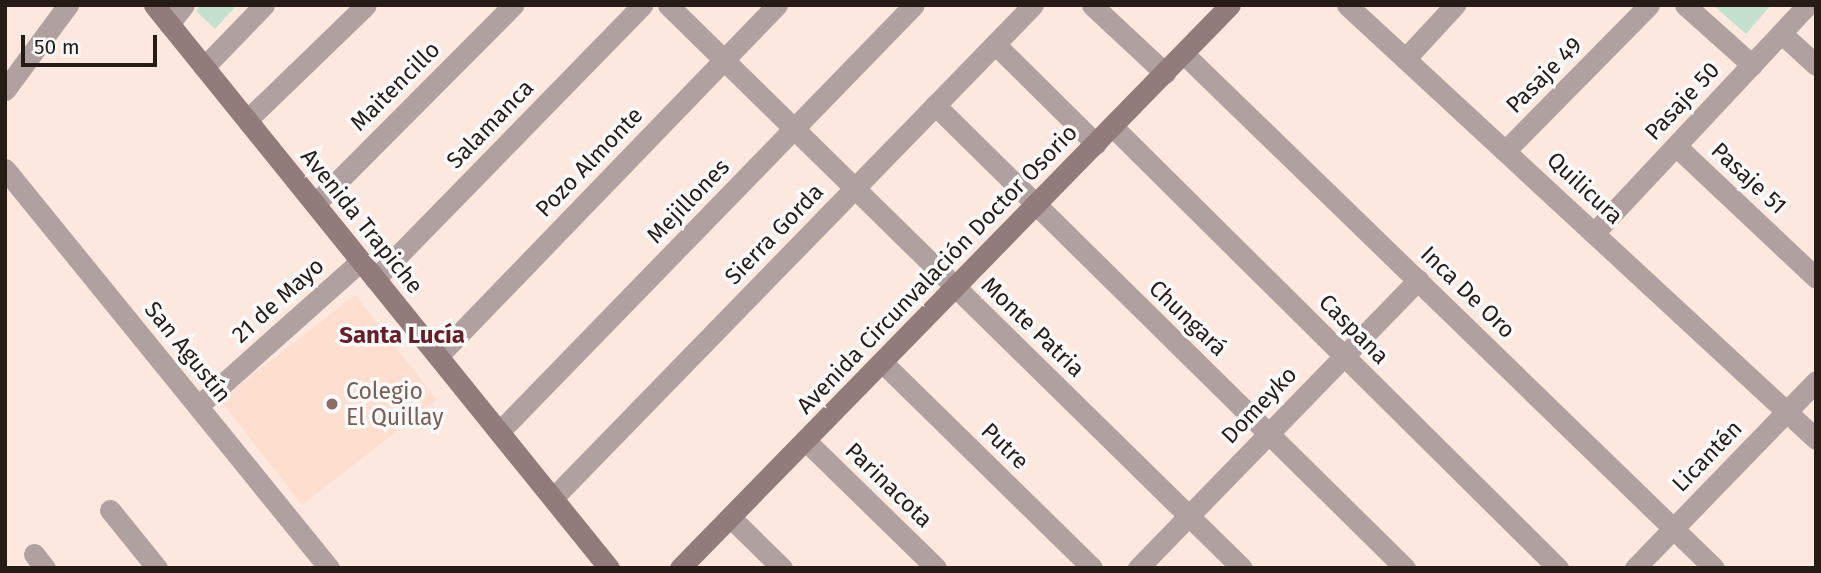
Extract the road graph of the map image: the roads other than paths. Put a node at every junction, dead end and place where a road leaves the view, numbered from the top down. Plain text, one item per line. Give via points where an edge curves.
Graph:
1 (68, 5) edge
2 (154, 5) edge
3 (184, 5) edge
4 (264, 5) edge
5 (366, 5) edge
6 (513, 5) edge
7 (642, 5) edge
8 (668, 5) edge
9 (777, 5) edge
10 (914, 5) edge
11 (1032, 5) edge
12 (1093, 5) edge
13 (1230, 5) edge
14 (1347, 5) edge
15 (1455, 5) edge
16 (1649, 5) edge
17 (1685, 5) edge
18 (1807, 5) edge
19 (169, 24) junction
20 (1781, 33) junction
21 (995, 44) junction
22 (1185, 55) junction
23 (1405, 59) junction
24 (725, 61) junction
25 (1752, 65) junction
26 (1816, 65) edge
27 (204, 67) junction
28 (1165, 73) junction
29 (5, 90) edge
30 (935, 105) junction
31 (247, 120) junction
32 (1113, 127) junction
33 (794, 129) junction
34 (1096, 144) junction
35 (1676, 146) junction
36 (1505, 151) junction
37 (5, 169) edge
38 (855, 188) junction
39 (315, 204) junction
40 (1035, 206) junction
41 (1594, 233) junction
42 (361, 261) junction
43 (1816, 278) edge
44 (375, 279) junction
45 (1418, 280) junction
46 (956, 287) junction
47 (438, 356) junction
48 (1344, 356) junction
49 (882, 362) junction
50 (1816, 381) edge
51 (198, 406) junction
52 (1788, 410) junction
53 (499, 432) junction
54 (1268, 434) junction
55 (1816, 439) edge
56 (805, 440) junction
57 (553, 498) junction
58 (110, 510) dead end
59 (1188, 516) junction
60 (730, 517) junction
61 (1674, 528) junction
62 (157, 568) edge
63 (329, 568) edge
64 (609, 568) edge
65 (680, 568) edge
66 (782, 568) edge
67 (936, 568) edge
68 (1092, 568) edge
69 (1138, 568) edge
70 (1242, 568) edge
71 (1405, 568) edge
72 (1558, 568) edge
73 (1635, 568) edge
74 (1714, 568) edge

1 - 29 street
2 - 19 street, Avenida Trapiche
3 - 19 street
4 - 27 street
5 - 31 street
6 - 39 street, Maitencillo
7 - 44 street, Salamanca
8 - 24 street, Monte Patria
9 - 24 street, Pozo Almonte
10 - 33 street, Mejillones
11 - 21 street, Sierra Gorda
12 - 28 street
13 - 22 street, Avenida Circunvalación Doctor Osorio
14 - 23 street, Quilicura
15 - 23 street
16 - 36 street, Pasaje 49
17 - 25 street
18 - 20 street, Pasaje 50
19 - 27 street, Avenida Trapiche
20 - 25 street, Pasaje 50
20 - 26 street
21 - 30 street, Sierra Gorda
21 - 34 street
22 - 28 street, Avenida Circunvalación Doctor Osorio
22 - 45 street, Inca De Oro
23 - 36 street, Quilicura
24 - 33 street, Monte Patria
24 - 47 street, Pozo Almonte
25 - 35 street, Pasaje 50
27 - 31 street, Avenida Trapiche
28 - 32 street, Avenida Circunvalación Doctor Osorio
30 - 38 street, Sierra Gorda
30 - 40 street, Chungará
31 - 39 street, Avenida Trapiche
32 - 34 street, Avenida Circunvalación Doctor Osorio
32 - 48 street, Caspana
33 - 38 street, Monte Patria
33 - 53 street, Mejillones
34 - 40 street, Avenida Circunvalación Doctor Osorio
35 - 41 street, Pasaje 50
35 - 43 street, Pasaje 51
36 - 41 street, Quilicura
37 - 51 street, San Agustín
38 - 46 street, Monte Patria
38 - 57 street, Sierra Gorda
39 - 42 street, Avenida Trapiche
40 - 46 street, Avenida Circunvalación Doctor Osorio
40 - 54 street, Chungará
41 - 52 street, Quilicura
42 - 44 street, Avenida Trapiche
42 - 51 street, 21 de Mayo
44 - 47 street, Avenida Trapiche
45 - 48 street, Domeyko
45 - 61 street, Inca De Oro
46 - 49 street, Avenida Circunvalación Doctor Osorio
46 - 59 street, Monte Patria
47 - 53 street, Avenida Trapiche
48 - 54 street, Domeyko
48 - 72 street, Caspana
49 - 56 street, Avenida Circunvalación Doctor Osorio
49 - 68 street, Putre
50 - 52 street, Licantén
51 - 63 street, San Agustín
52 - 55 street, Quilicura
52 - 61 street, Licantén
53 - 57 street, Avenida Trapiche
54 - 59 street, Domeyko
54 - 71 street, Chungará
56 - 60 street, Avenida Circunvalación Doctor Osorio
56 - 67 street, Parinacota
57 - 64 street, Avenida Trapiche
58 - 62 street
59 - 69 street, Domeyko
59 - 70 street, Monte Patria
60 - 65 street, Avenida Circunvalación Doctor Osorio
60 - 66 street
61 - 73 street, Licantén
61 - 74 street, Inca De Oro

